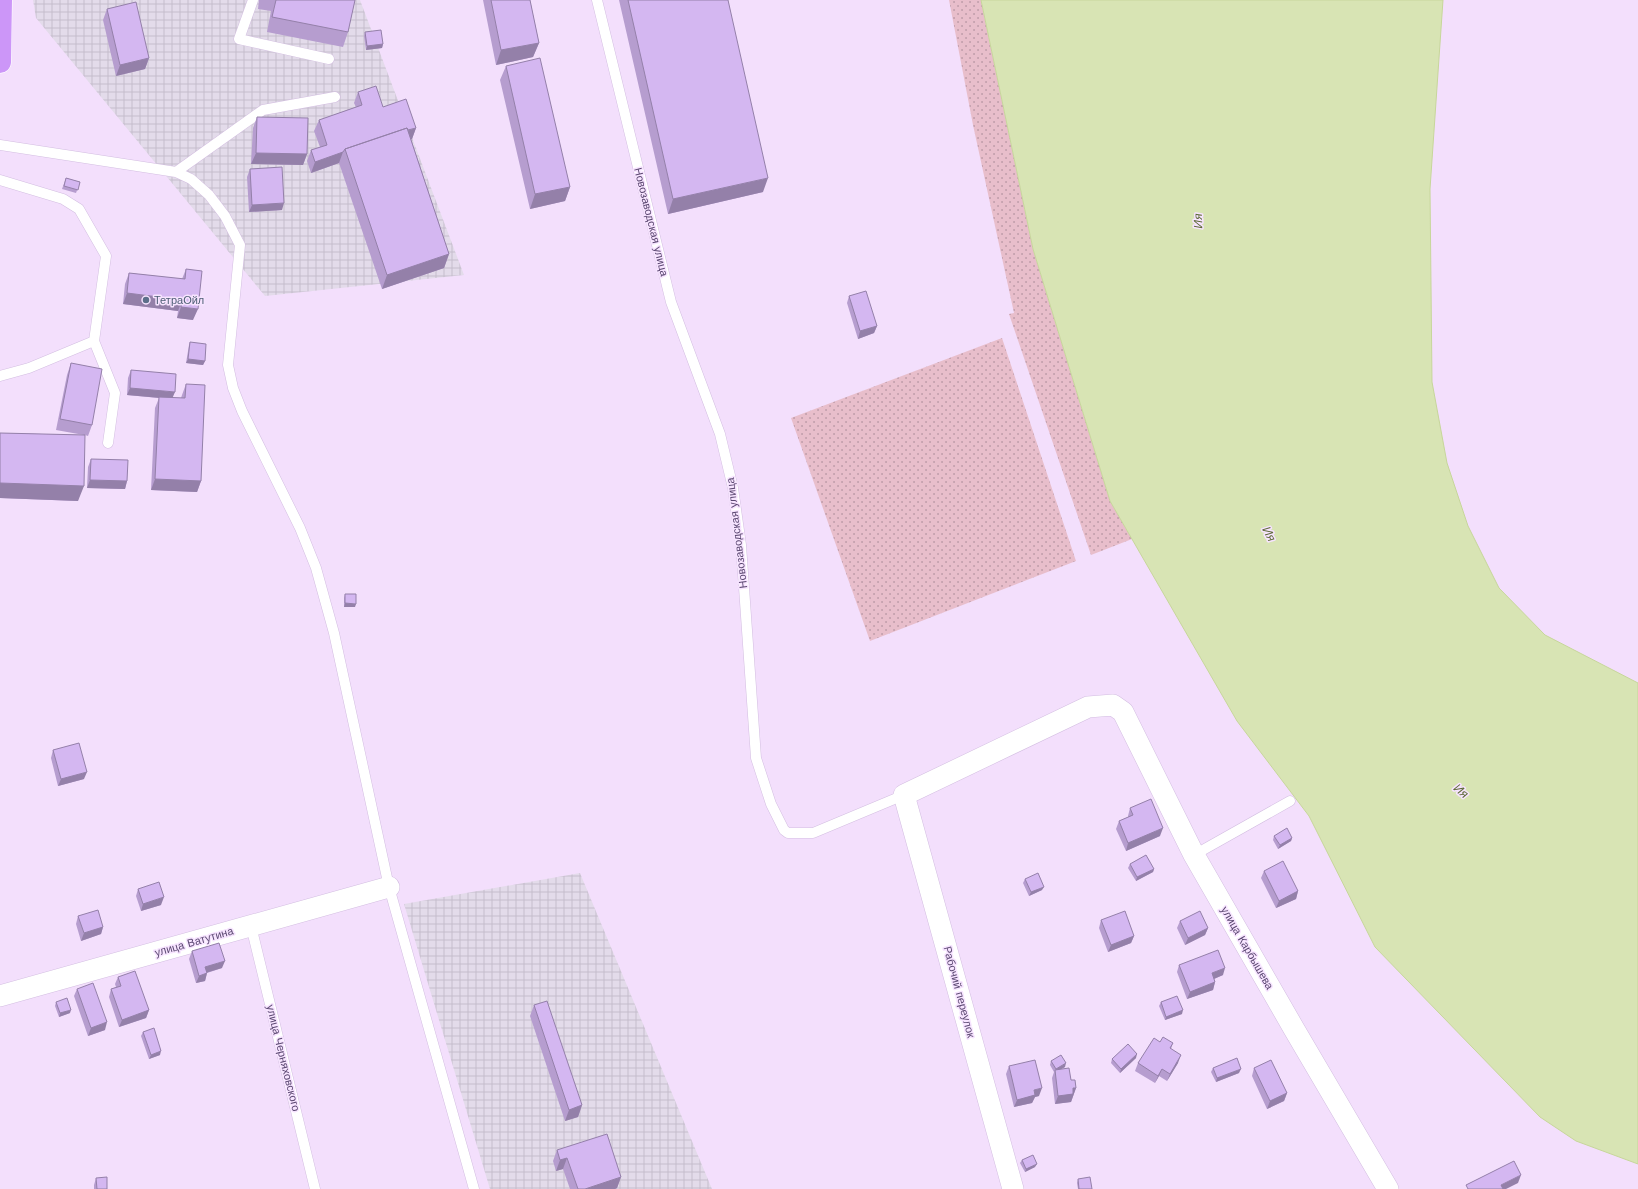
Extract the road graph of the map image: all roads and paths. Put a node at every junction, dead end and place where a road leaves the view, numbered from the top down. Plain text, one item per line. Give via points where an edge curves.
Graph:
1 (1, 0) edge
2 (253, 0) edge
3 (597, 0) edge
4 (329, 59) dead end
5 (0, 62) edge
6 (335, 97) dead end
7 (0, 145) edge
8 (176, 172) junction
9 (0, 180) edge
10 (94, 341) junction
11 (0, 376) edge
12 (108, 443) dead end
13 (904, 795) junction
14 (1290, 801) dead end
15 (1194, 855) junction
16 (389, 887) junction
17 (251, 926) junction
18 (0, 996) edge
19 (315, 1189) edge
20 (474, 1189) edge
21 (1013, 1189) edge
22 (1388, 1189) edge

1 - 5 highway
2 - 4 lane via 240,39
3 - 13 lane, Новозаводская улица via 671,302 720,434 733,488 741,545 756,758 771,804 788,833 813,833
6 - 8 lane via 263,110
7 - 8 lane
8 - 16 lane via 191,179 209,195 225,216 240,245 228,364 233,388 300,528 316,568 334,633
9 - 10 lane via 63,199 79,209 106,256
10 - 11 lane via 29,368
10 - 12 lane via 115,393
13 - 15 street, улица Карбышева via 1088,707 1113,705 1123,712
13 - 21 street, Рабочий переулок
14 - 15 lane
15 - 22 street, улица Карбышева
16 - 17 street, улица Ватутина
16 - 20 lane
17 - 18 street, улица Ватутина
17 - 19 lane, улица Черняховского

